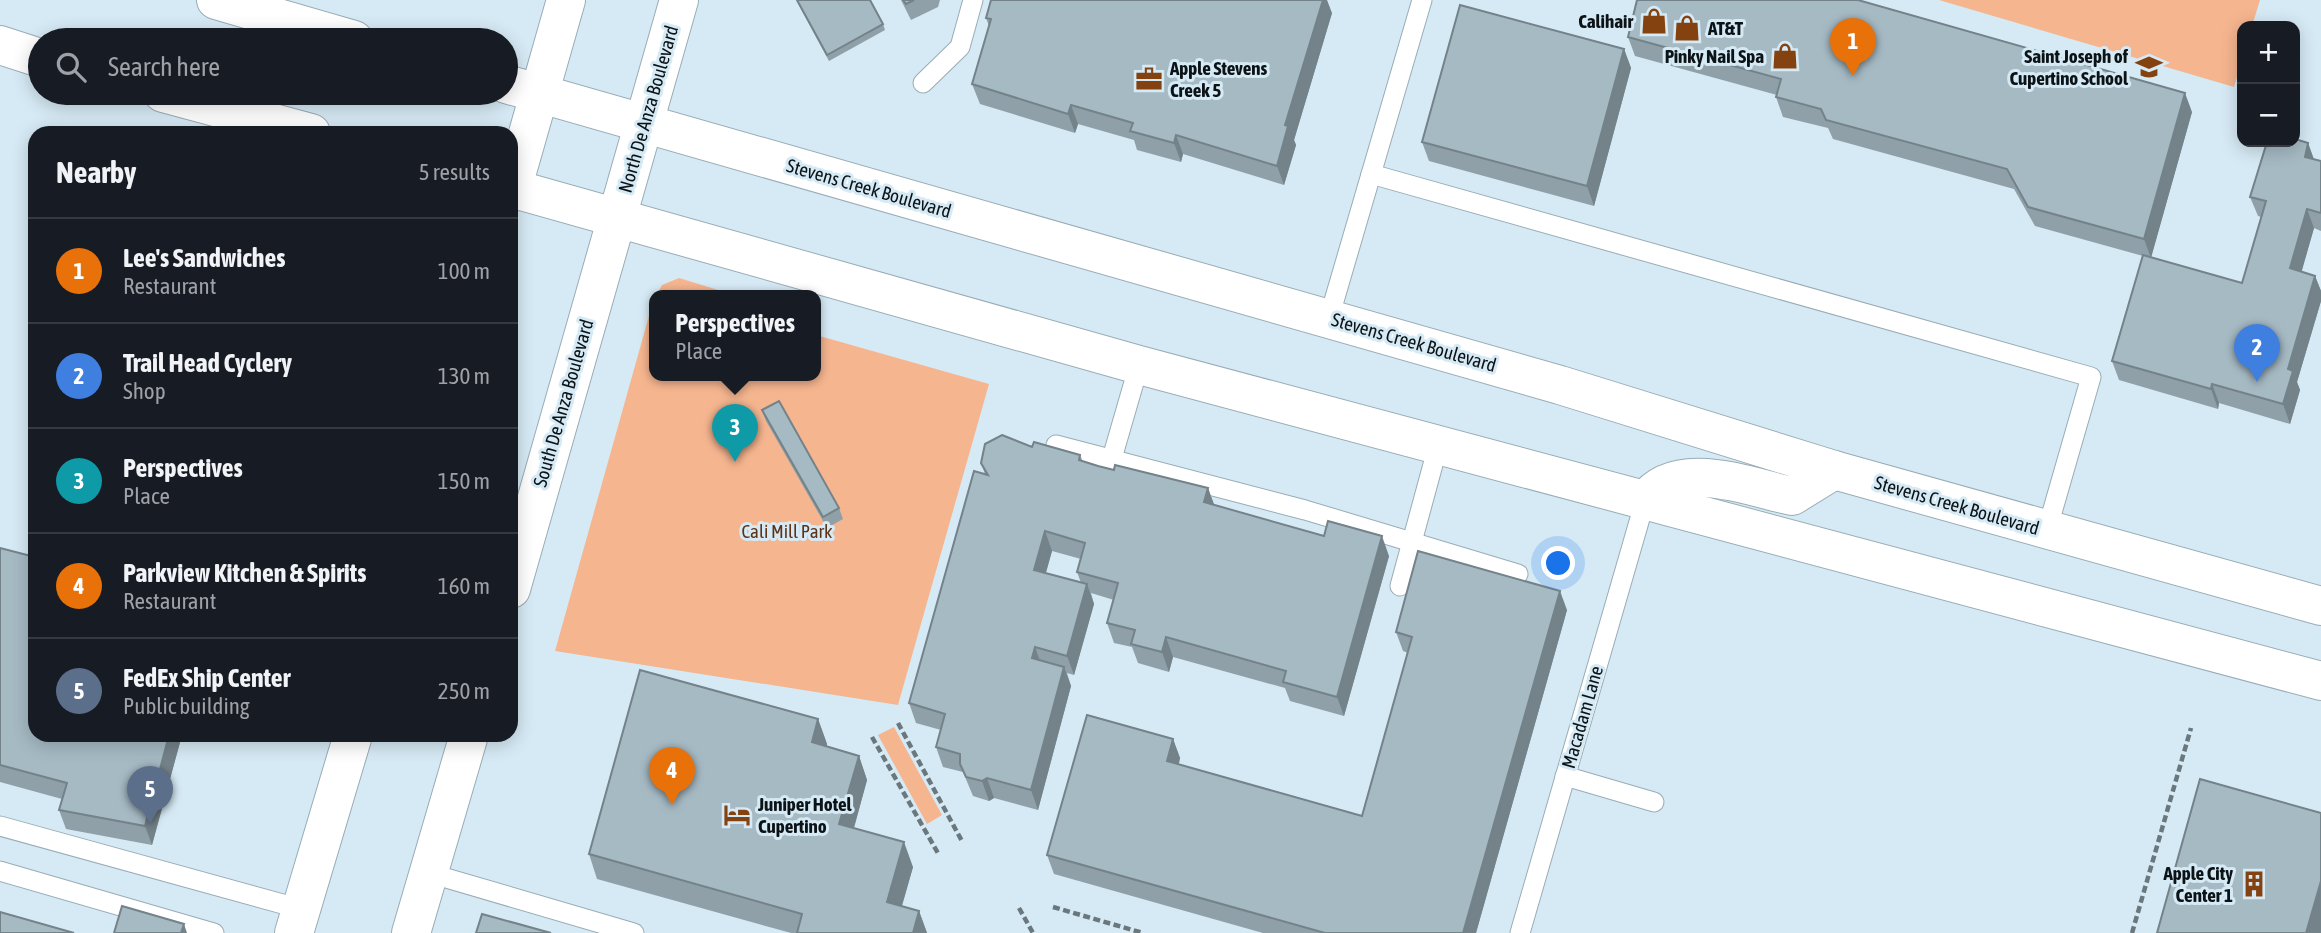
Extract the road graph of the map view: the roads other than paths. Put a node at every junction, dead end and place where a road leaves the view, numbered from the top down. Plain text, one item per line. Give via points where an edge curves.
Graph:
1 (216, 0) edge
2 (566, 0) edge
3 (680, 0) edge
4 (973, 0) edge
5 (1422, 0) edge
6 (313, 28) edge
7 (0, 46) edge
8 (28, 54) edge
9 (923, 83) dead end
10 (523, 89) edge
11 (207, 105) edge
12 (644, 124) junction
13 (285, 126) edge
14 (518, 131) edge
15 (1371, 174) junction
16 (518, 192) edge
17 (616, 218) junction
18 (1329, 318) junction
19 (1139, 365) junction
20 (1056, 445) edge
21 (1438, 446) junction
22 (1112, 461) junction
23 (1834, 470) junction
24 (1105, 485) edge
25 (1645, 501) junction
26 (2047, 530) junction
27 (1412, 543) junction
28 (518, 564) edge
29 (1518, 574) dead end
30 (1400, 586) dead end
31 (2321, 606) edge
32 (2321, 681) edge
33 (351, 742) edge
34 (467, 742) edge
35 (1565, 776) junction
36 (1654, 802) dead end
37 (0, 827) edge
38 (0, 871) edge
39 (429, 873) junction
40 (298, 921) edge
41 (214, 933) edge
42 (411, 933) edge
43 (634, 933) edge
44 (1520, 933) edge

1 - 6 main road
2 - 10 main road
3 - 12 main road, North De Anza Boulevard
4 - 9 lane via 960,47
5 - 15 lane
7 - 8 main road
10 - 12 main road, Stevens Creek Boulevard
10 - 14 main road
11 - 13 main road
12 - 17 main road, North De Anza Boulevard
12 - 18 main road, Stevens Creek Boulevard
15 - 18 lane
15 - 26 lane via 2091,377
16 - 17 main road
17 - 19 main road
17 - 28 main road, South De Anza Boulevard
18 - 23 main road, Stevens Creek Boulevard
19 - 21 main road
19 - 22 lane
20 - 22 lane
21 - 25 main road
21 - 27 lane
22 - 24 lane
22 - 27 lane via 1305,510
23 - 25 main road via 1792,496 1686,477 1653,489
23 - 26 main road, Stevens Creek Boulevard
25 - 32 main road
25 - 35 lane, Macadam Lane
26 - 31 main road, Stevens Creek Boulevard
27 - 29 lane
27 - 30 lane
33 - 40 main road
34 - 39 main road
35 - 36 lane
35 - 44 lane, Macadam Lane
37 - 40 lane
38 - 41 lane
39 - 42 main road
39 - 43 lane

